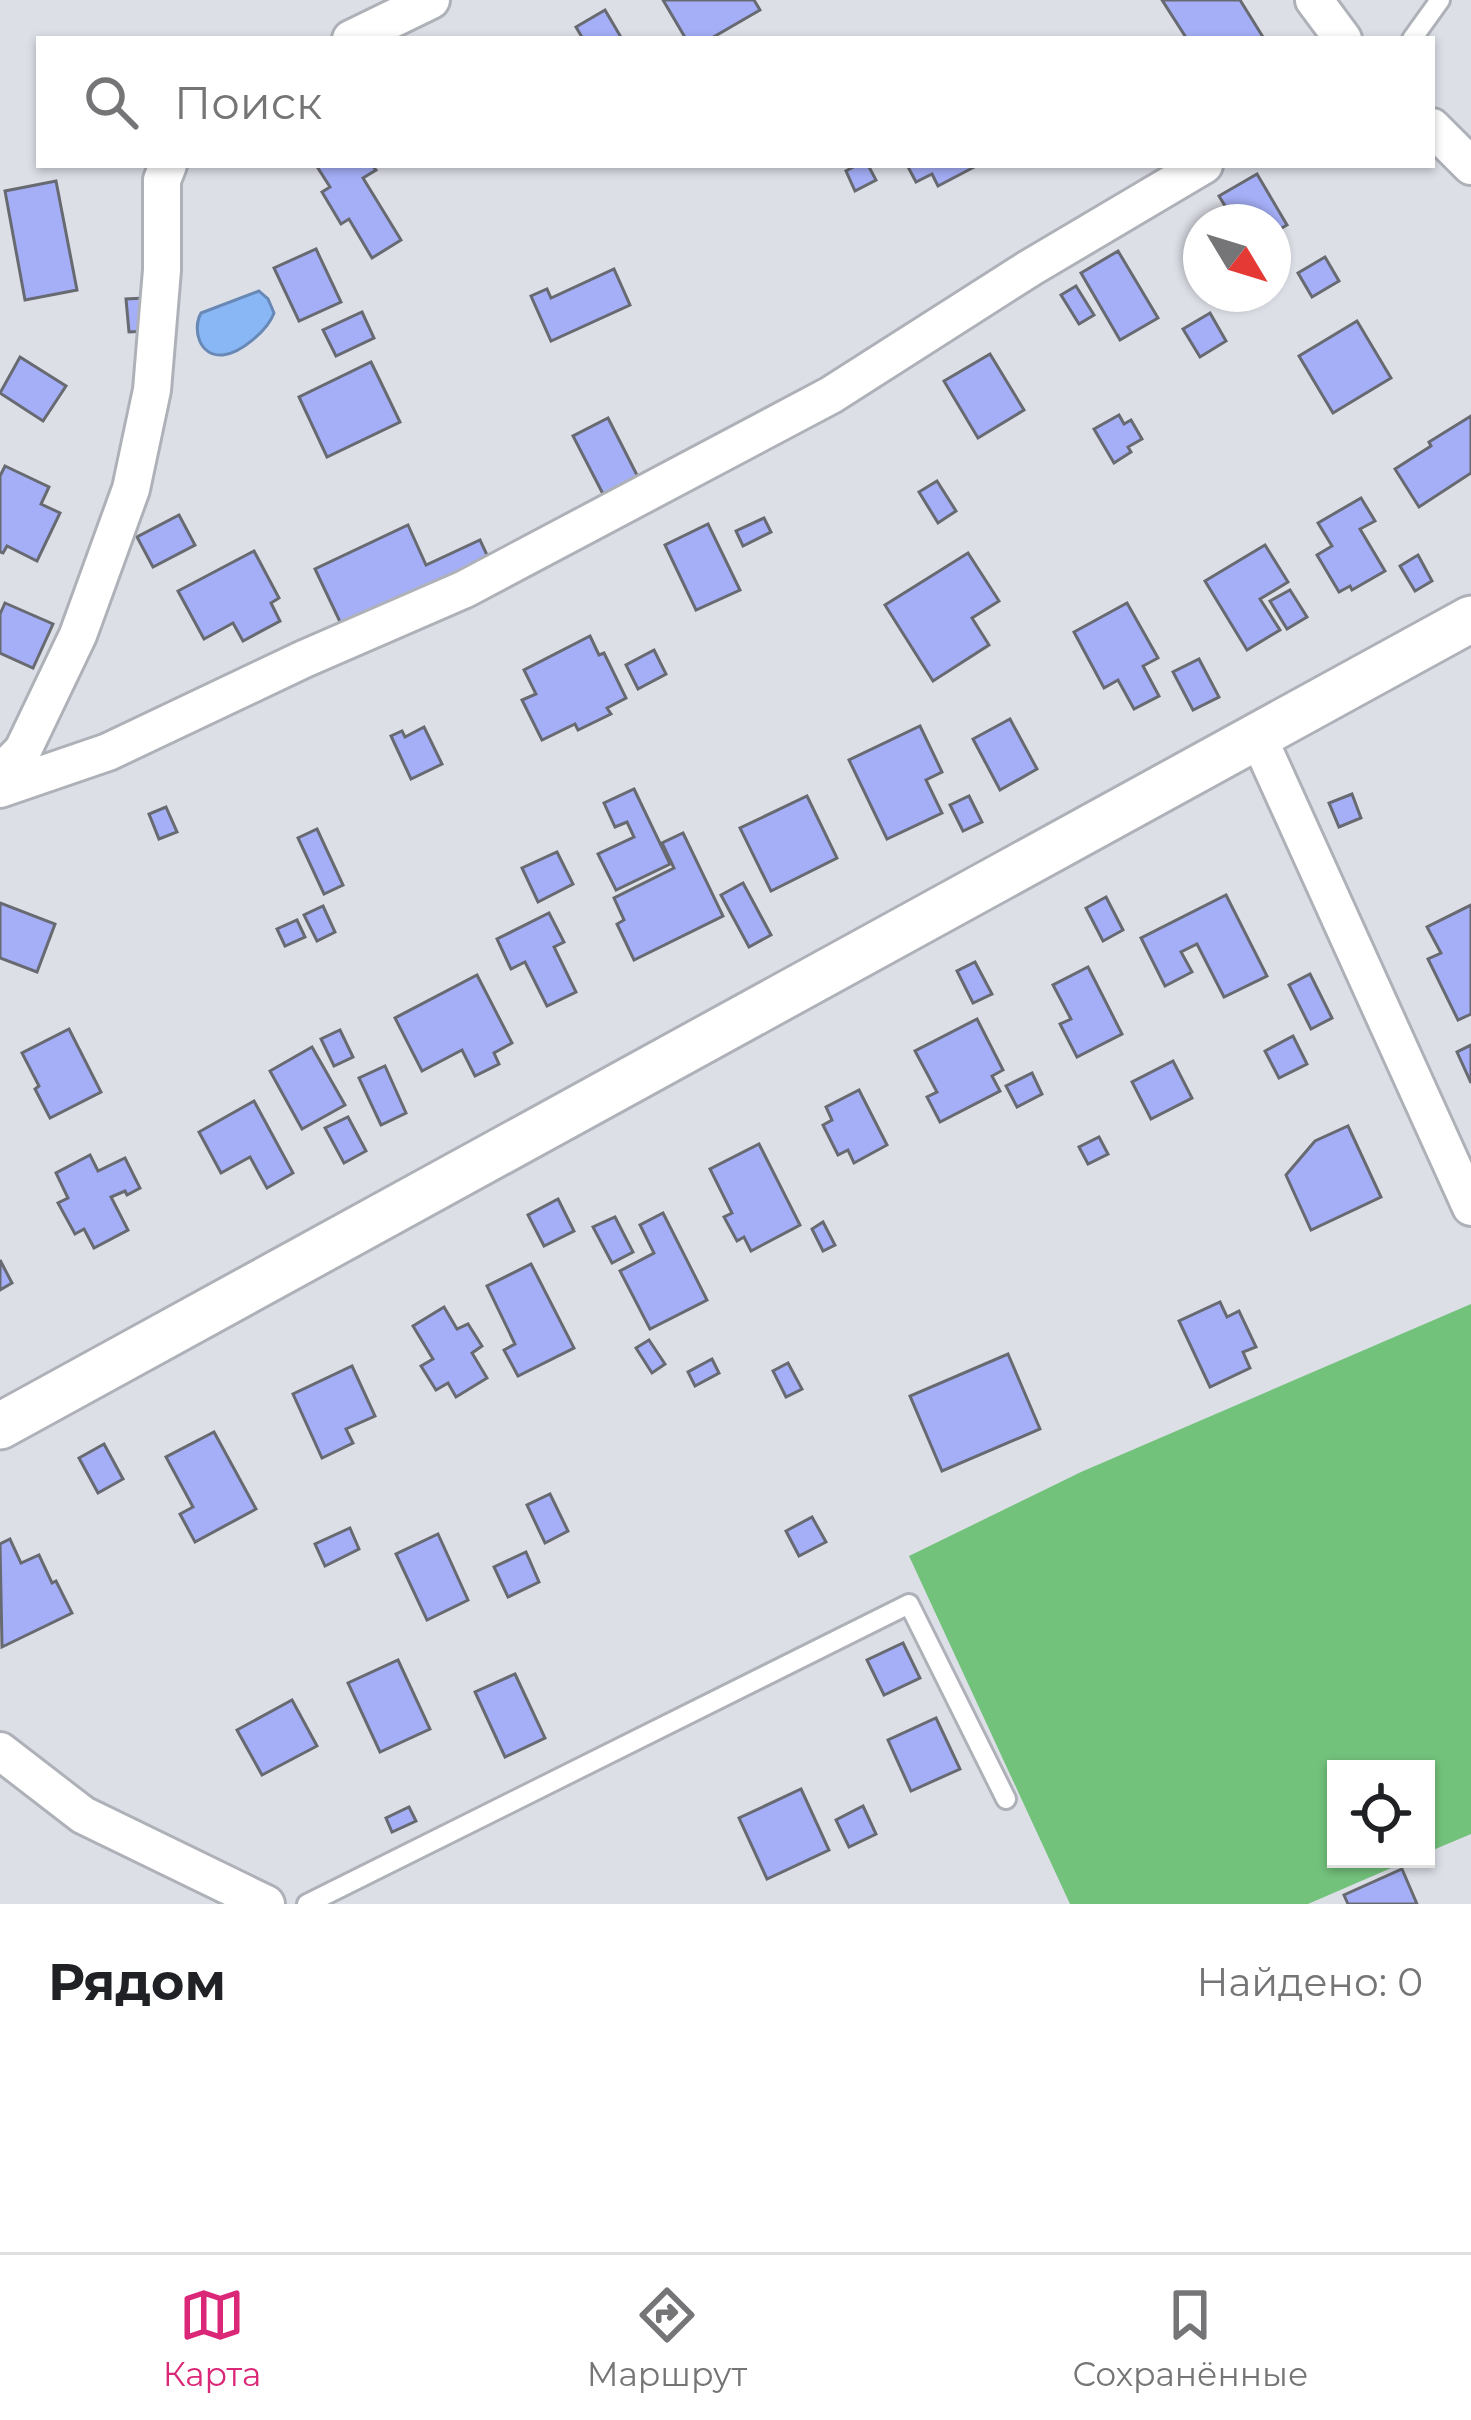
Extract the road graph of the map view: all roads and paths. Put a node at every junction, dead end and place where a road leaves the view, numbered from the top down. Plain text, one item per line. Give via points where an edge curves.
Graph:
1 (431, 0) edge
2 (1314, 0) edge
3 (1440, 0) edge
4 (357, 36) edge
5 (1341, 36) edge
6 (1414, 36) edge
7 (1435, 130) edge
8 (1471, 166) edge
9 (167, 168) edge
10 (1199, 168) edge
11 (1471, 619) edge
12 (1258, 737) junction
13 (0, 774) edge
14 (0, 789) edge
15 (1471, 1207) edge
16 (0, 1426) edge
17 (0, 1751) edge
18 (1006, 1799) dead end
19 (266, 1904) edge
20 (307, 1904) edge

1 - 4 street
2 - 5 street
3 - 6 lane
7 - 8 street
9 - 13 street via 152,390 131,489 78,635 23,750
10 - 14 street via 830,395 465,589 108,752
11 - 12 street
12 - 15 street
12 - 16 street
17 - 19 street via 83,1815
18 - 20 lane via 909,1604

